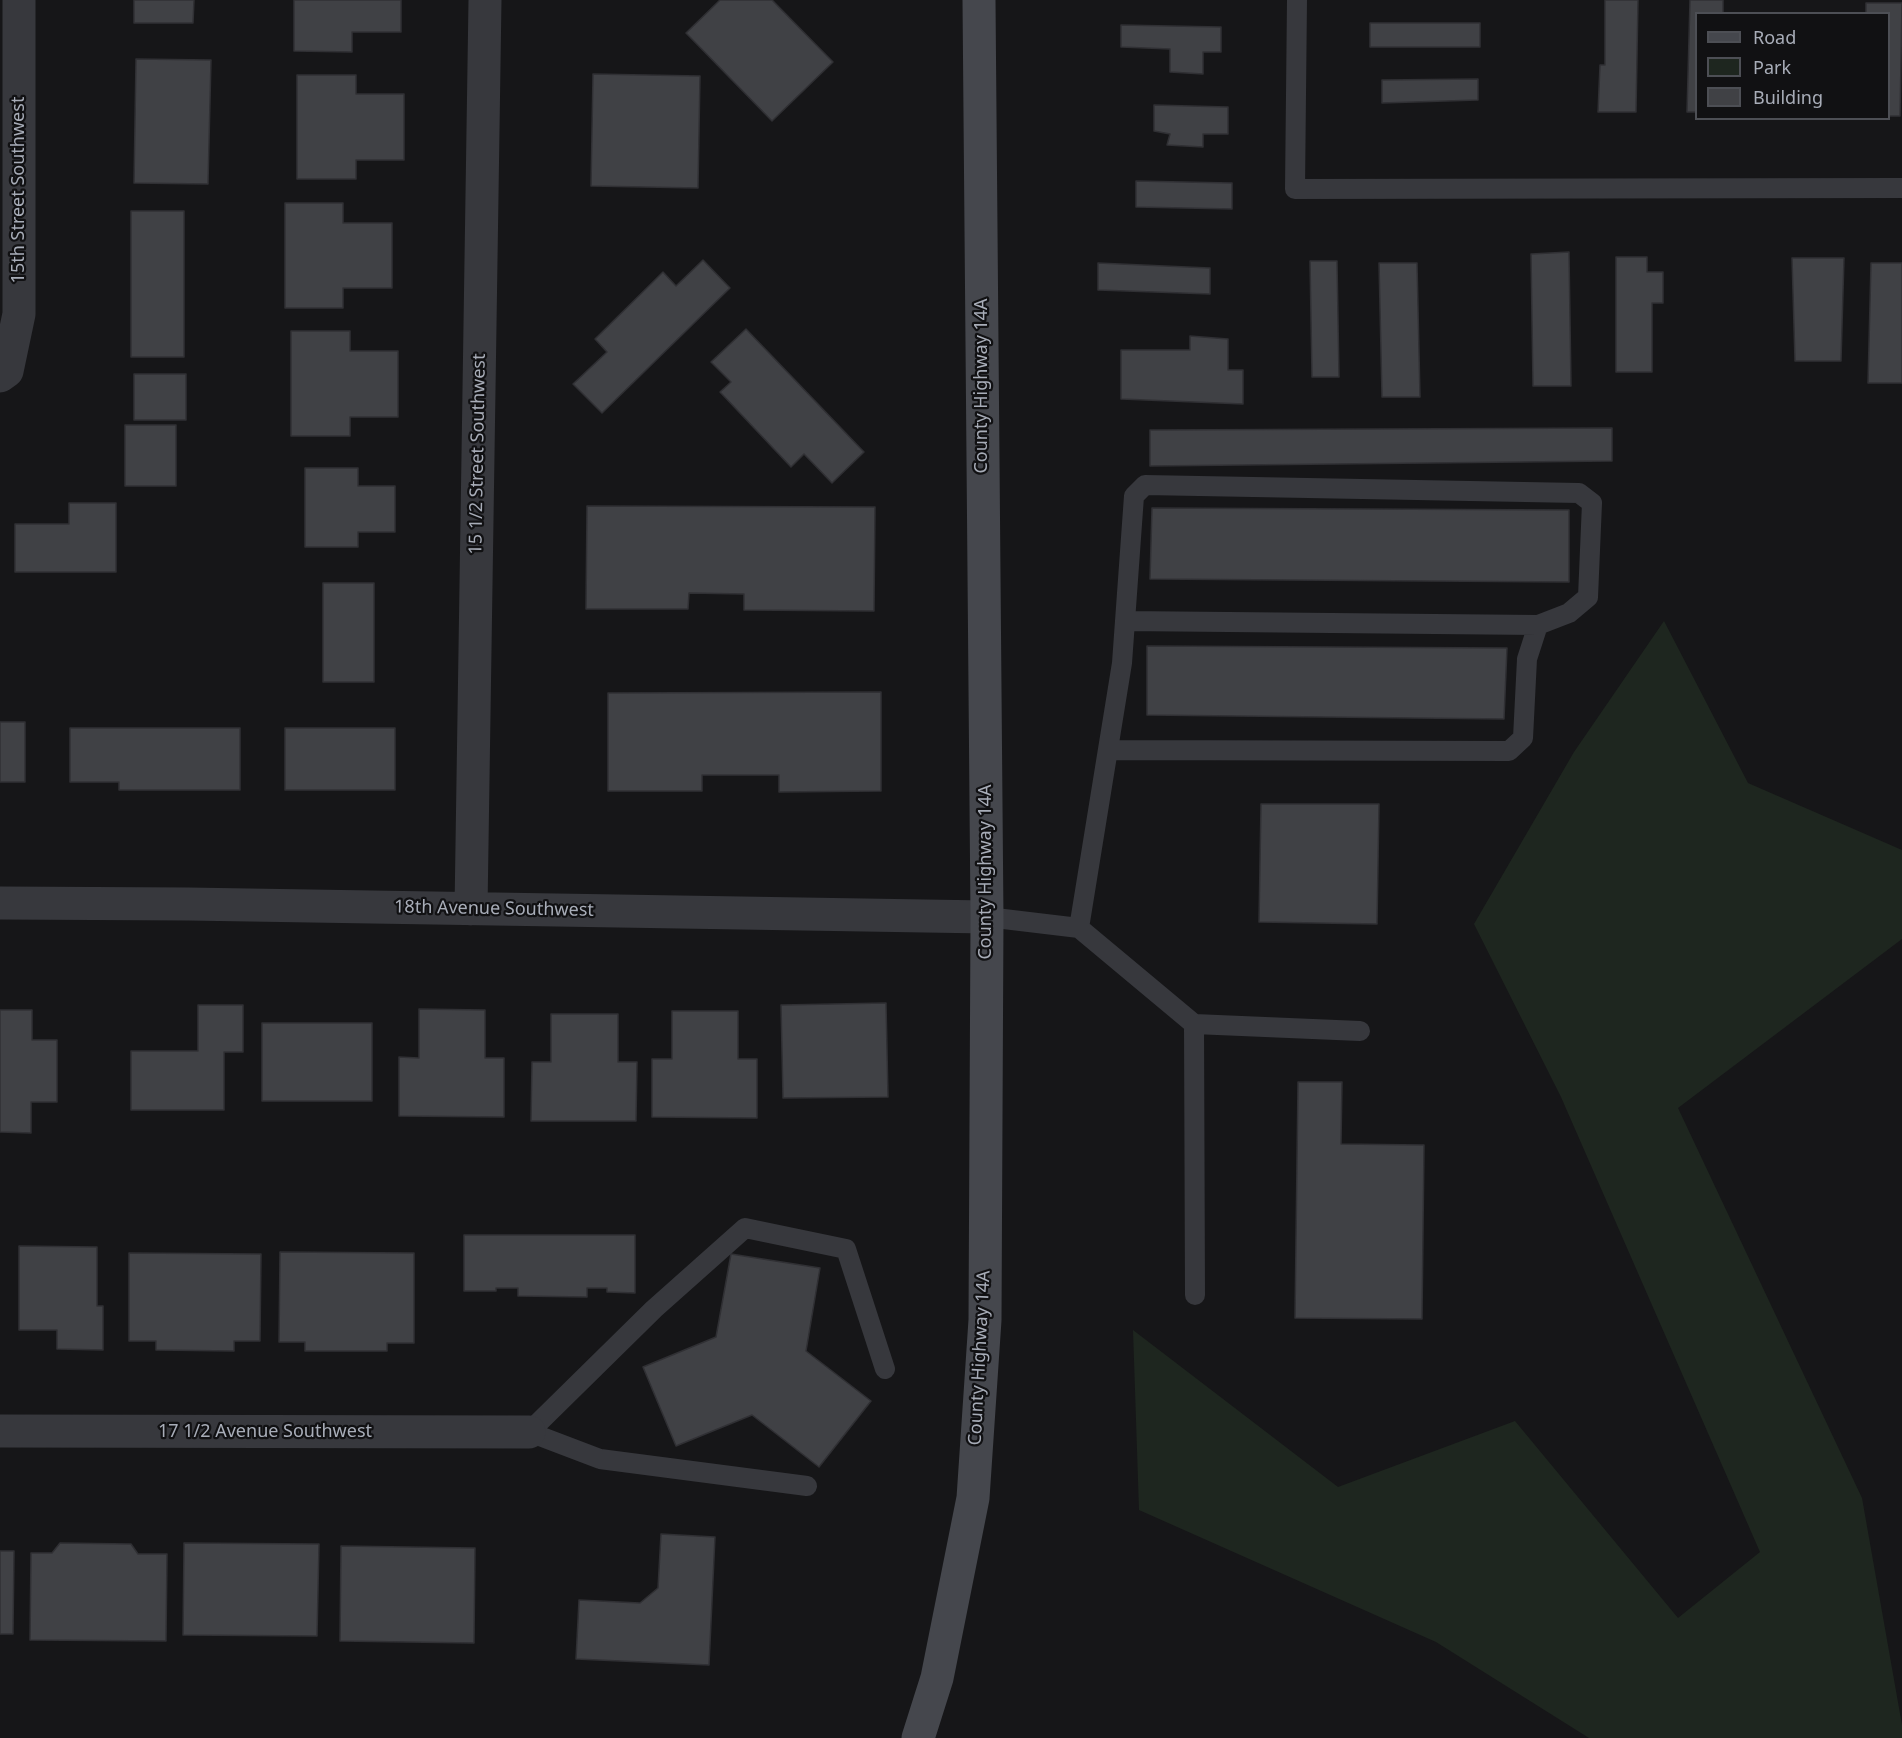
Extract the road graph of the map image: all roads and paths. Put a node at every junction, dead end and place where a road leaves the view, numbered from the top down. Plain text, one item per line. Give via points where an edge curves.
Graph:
1 (19, 0) edge
2 (485, 0) edge
3 (979, 0) edge
4 (1297, 0) edge
5 (1902, 188) edge
6 (0, 376) edge
7 (1125, 621) junction
8 (1538, 625) junction
9 (1108, 750) junction
10 (0, 903) edge
11 (471, 909) junction
12 (987, 917) junction
13 (1079, 928) junction
14 (1194, 1024) junction
15 (1360, 1031) dead end
16 (1195, 1295) dead end
17 (885, 1369) dead end
18 (0, 1431) edge
19 (529, 1432) junction
20 (807, 1486) dead end
21 (918, 1738) edge

1 - 6 street, 15th Street Southwest via 19,314 7,370
2 - 11 street, 15 1/2 Street Southwest
3 - 12 main road, County Highway 14A
4 - 5 lane via 1295,189
7 - 8 lane
7 - 8 lane via 1134,496 1145,485 1579,493 1592,503 1588,597 1569,613
7 - 9 lane
8 - 9 lane via 1527,660 1524,738 1509,751
9 - 13 lane
10 - 11 street, 18th Avenue Southwest
11 - 12 street, 18th Avenue Southwest
12 - 13 lane
12 - 21 main road, County Highway 14A via 985,1320 972,1498 937,1678
13 - 14 lane
14 - 15 lane
14 - 16 lane
17 - 19 lane via 846,1249 745,1228 654,1309
18 - 19 street, 17 1/2 Avenue Southwest
19 - 20 lane via 600,1459

